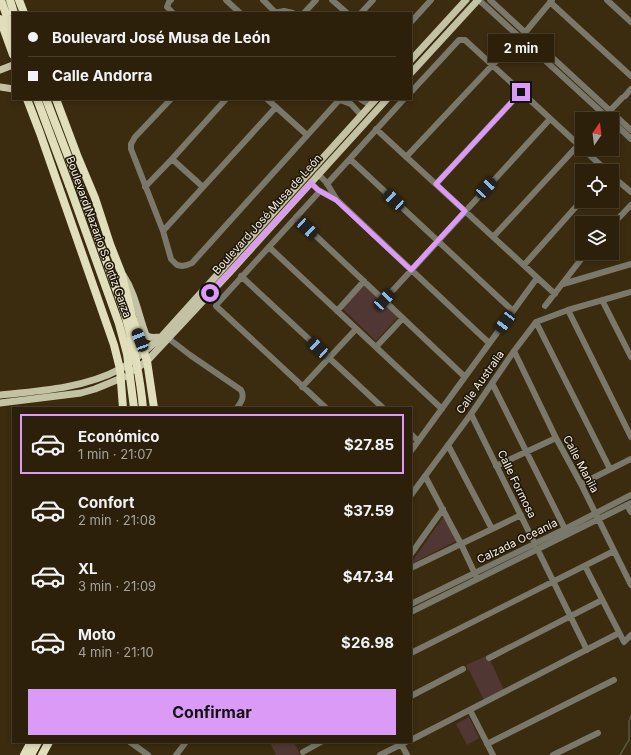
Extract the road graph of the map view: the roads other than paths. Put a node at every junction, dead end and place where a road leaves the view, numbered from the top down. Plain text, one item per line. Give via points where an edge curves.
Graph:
1 (1, 0) edge
2 (10, 0) edge
3 (19, 0) edge
4 (171, 0) edge
5 (226, 0) edge
6 (263, 0) edge
7 (316, 0) edge
8 (332, 0) edge
9 (373, 0) edge
10 (432, 0) edge
11 (466, 0) edge
12 (478, 0) edge
13 (490, 0) edge
14 (607, 0) edge
15 (551, 1) edge
16 (14, 12) edge
17 (24, 12) edge
18 (172, 12) edge
19 (239, 12) edge
20 (274, 12) edge
21 (305, 12) edge
22 (346, 12) edge
23 (362, 12) edge
24 (0, 19) edge
25 (412, 21) edge
26 (631, 22) edge
27 (12, 31) edge
28 (525, 32) junction
29 (520, 37) junction
30 (514, 42) dead end
31 (12, 51) edge
32 (412, 59) edge
33 (12, 65) edge
34 (492, 65) junction
35 (0, 70) edge
36 (412, 71) edge
37 (631, 76) edge
38 (0, 87) edge
39 (12, 89) edge
40 (631, 89) edge
41 (412, 91) edge
42 (521, 92) junction
43 (27, 100) edge
44 (37, 100) edge
45 (46, 100) edge
46 (56, 100) edge
47 (170, 100) edge
48 (225, 100) edge
49 (268, 100) edge
50 (338, 100) edge
51 (342, 100) edge
52 (361, 100) edge
53 (375, 100) edge
54 (386, 100) edge
55 (403, 100) edge
56 (370, 106) junction
57 (276, 107) junction
58 (610, 110) junction
59 (600, 112) edge
60 (361, 115) junction
61 (550, 119) junction
62 (619, 128) edge
63 (376, 129) junction
64 (631, 130) edge
65 (307, 135) junction
66 (631, 139) edge
67 (575, 141) edge
68 (575, 152) edge
69 (77, 155) junction
70 (325, 155) junction
71 (591, 156) edge
72 (406, 157) junction
73 (172, 159) junction
74 (350, 159) junction
75 (600, 164) edge
76 (62, 166) junction
77 (318, 174) junction
78 (78, 182) junction
79 (619, 182) edge
80 (311, 183) junction
81 (327, 184) junction
82 (436, 184) junction
83 (145, 186) junction
84 (203, 187) junction
85 (320, 191) junction
86 (631, 192) edge
87 (336, 200) junction
88 (64, 205) junction
89 (631, 205) edge
90 (575, 208) edge
91 (465, 211) junction
92 (296, 217) junction
93 (619, 218) edge
94 (163, 231) junction
95 (493, 237) junction
96 (438, 241) junction
97 (269, 247) junction
98 (580, 260) edge
99 (631, 264) edge
100 (524, 266) junction
101 (411, 270) junction
102 (121, 272) junction
103 (242, 276) junction
104 (537, 278) junction
105 (364, 281) junction
106 (563, 284) junction
107 (631, 292) edge
108 (555, 294) junction
109 (384, 300) junction
110 (602, 300) junction
111 (545, 306) dead end
112 (568, 310) junction
113 (337, 311) junction
114 (513, 311) junction
115 (403, 318) junction
116 (536, 322) junction
117 (356, 328) junction
118 (136, 329) junction
119 (161, 337) junction
120 (168, 338) junction
121 (489, 343) junction
122 (114, 345) junction
123 (376, 347) junction
124 (144, 351) junction
125 (514, 351) junction
126 (631, 357) edge
127 (329, 358) junction
128 (147, 361) junction
129 (120, 369) junction
130 (465, 377) junction
131 (121, 378) junction
132 (492, 383) junction
133 (302, 387) junction
134 (46, 390) junction
135 (122, 393) junction
136 (0, 395) edge
137 (66, 395) junction
138 (153, 397) junction
139 (0, 403) edge
140 (123, 407) edge
141 (134, 407) edge
142 (143, 407) edge
143 (154, 407) edge
144 (238, 407) edge
145 (325, 407) edge
146 (382, 407) edge
147 (442, 409) junction
148 (471, 414) junction
149 (412, 435) edge
150 (631, 437) edge
151 (556, 438) junction
152 (418, 441) junction
153 (448, 445) junction
154 (412, 450) edge
155 (526, 451) junction
156 (631, 459) edge
157 (496, 466) junction
158 (610, 469) junction
159 (425, 476) junction
160 (580, 484) junction
161 (412, 494) edge
162 (631, 495) edge
163 (629, 504) edge
164 (442, 509) junction
165 (631, 512) edge
166 (521, 515) junction
167 (597, 516) junction
168 (492, 529) junction
169 (565, 529) junction
170 (461, 544) junction
171 (536, 547) junction
172 (614, 551) junction
173 (412, 553) edge
174 (585, 566) junction
175 (412, 568) edge
176 (475, 572) junction
177 (478, 579) junction
178 (554, 582) junction
179 (631, 585) edge
180 (602, 600) junction
181 (412, 604) edge
182 (412, 612) edge
183 (570, 616) junction
184 (619, 633) junction
185 (631, 635) edge
186 (587, 650) junction
187 (412, 652) edge
188 (489, 658) dead end
189 (462, 669) dead end
190 (614, 680) dead end
191 (412, 695) edge
192 (470, 710) junction
193 (598, 733) dead end
194 (412, 739) edge
195 (30, 743) edge
196 (37, 743) edge
197 (48, 743) edge
198 (134, 743) edge
199 (185, 743) edge
200 (320, 743) edge
201 (403, 743) edge
202 (487, 744) junction
203 (303, 752) dead end
204 (24, 755) edge
205 (31, 755) edge
206 (42, 755) edge
207 (148, 755) edge
208 (176, 755) edge
209 (380, 755) edge
210 (407, 755) edge
211 (493, 755) edge
212 (553, 755) edge

1 - 27 highway
2 - 16 highway
3 - 17 highway
4 - 18 street via 168,7
5 - 19 street
6 - 20 street
7 - 21 street
8 - 22 street
9 - 23 street
10 - 25 street
11 - 32 main road
12 - 29 street
12 - 36 main road
13 - 28 street
14 - 26 street
15 - 28 street
15 - 37 street
24 - 31 highway
28 - 29 street
28 - 58 street
29 - 59 street
30 - 34 street
33 - 35 main road
34 - 41 street via 463,40 459,40
34 - 42 street
34 - 72 street
38 - 39 main road
40 - 58 street
42 - 61 street
42 - 82 street
43 - 88 highway
44 - 76 highway, Boulevard Nazario S. Ortiz Garza
45 - 78 highway, Boulevard Nazario S. Ortiz Garza
46 - 69 highway
47 - 83 street via 131,144
48 - 73 street
49 - 57 street
50 - 65 street
51 - 60 street via 351,104
52 - 56 street
53 - 56 main road, Boulevard José Musa de León
54 - 77 main road, Boulevard José Musa de León
55 - 63 street
56 - 60 main road, Boulevard José Musa de León
57 - 65 street
57 - 84 street
58 - 64 street
60 - 70 main road, Boulevard José Musa de León
61 - 67 street
61 - 91 street
62 - 66 street
63 - 72 street
63 - 74 street
65 - 94 street via 192,263 182,266 171,259
68 - 95 street
69 - 78 highway
69 - 102 highway
70 - 80 main road via 312,174
70 - 119 main road, Boulevard José Musa de León
71 - 75 street
72 - 82 street
73 - 83 street
73 - 84 street
74 - 81 street
74 - 96 street
76 - 88 highway
76 - 141 highway, Boulevard Nazario S. Ortiz Garza, bridge via 119,324 128,361
77 - 80 main road, Boulevard José Musa de León
77 - 81 street
78 - 142 highway, Boulevard Nazario S. Ortiz Garza, bridge via 124,311 137,363
79 - 86 street
80 - 85 street
80 - 120 main road, Boulevard José Musa de León
81 - 87 street
82 - 91 street
83 - 94 street
84 - 94 street
85 - 87 street
85 - 92 street
87 - 101 street
88 - 122 highway
89 - 93 street
90 - 100 street
91 - 95 street
91 - 96 street
92 - 97 street
92 - 105 street
95 - 100 street
96 - 101 street
96 - 114 street
97 - 103 street
97 - 113 street
98 - 106 street
99 - 106 street
100 - 104 street
101 - 109 street
101 - 121 street
102 - 118 highway
102 - 119 main road via 135,298 146,335 151,338
103 - 127 street
103 - 133 street via 216,306
104 - 108 street
104 - 114 street
105 - 109 street
105 - 113 street
106 - 108 street
107 - 110 street
108 - 111 street
109 - 115 street
110 - 112 street
110 - 126 street
112 - 116 street
112 - 150 street
113 - 117 street
114 - 121 street
115 - 123 street
115 - 130 street
116 - 125 street, Calle Australia
116 - 158 street
117 - 123 street
117 - 127 street
118 - 122 highway via 134,338 127,344
118 - 124 highway
119 - 124 main road, Boulevard José Musa de León
120 - 128 main road, Boulevard José Musa de León
120 - 144 street via 241,390 243,395
121 - 130 street
122 - 129 highway
123 - 147 street
124 - 128 highway
124 - 129 main road, Boulevard José Musa de León
125 - 132 street, Calle Australia
125 - 151 street, Calle Manila
127 - 133 street
127 - 146 street
128 - 131 main road, Boulevard José Musa de León
128 - 138 highway
129 - 131 highway
129 - 134 main road, Boulevard José Musa de León via 90,382
130 - 147 street
131 - 135 highway
131 - 137 main road, Boulevard José Musa de León via 95,389
132 - 148 street, Calle Australia
132 - 155 street
133 - 145 street
134 - 136 main road, Boulevard José Musa de León
134 - 137 main road
135 - 138 highway via 126,389 134,388
135 - 140 highway
137 - 139 main road, Boulevard José Musa de León
138 - 143 highway
147 - 152 street
148 - 153 street, Calle Australia
148 - 157 street, Calle Formosa
149 - 152 street
151 - 155 street
151 - 160 street, Calle Manila
152 - 154 street
153 - 159 street, Calle Australia
153 - 168 street
155 - 157 street
155 - 169 street
156 - 158 street
157 - 166 street, Calle Formosa
158 - 160 street
159 - 161 street, Calle Australia
159 - 164 street
160 - 167 street, Calle Manila
162 - 167 street, Calzada Oceanía
163 - 165 street
163 - 167 street, Calzada Oceanía
164 - 170 street
164 - 173 street
166 - 168 street
166 - 171 street, Calle Formosa
167 - 169 street, Calzada Oceanía
167 - 171 street, Calzada Oceanía
167 - 172 street, Calle Manila
168 - 170 street
169 - 171 street, Calzada Oceanía
170 - 175 street
170 - 176 street
171 - 176 street, Calzada Oceanía
171 - 177 street, Calzada Oceanía
171 - 178 street, Calle Formosa
172 - 174 street
172 - 179 street, Calle Manila
174 - 178 street
174 - 180 street
176 - 177 street
176 - 181 street, Calzada Oceanía
177 - 182 street, Calzada Oceanía
178 - 183 street, Calle Formosa
178 - 187 street
180 - 183 street
180 - 184 street
183 - 186 street, Calle Formosa
183 - 188 street
184 - 185 street via 624,642
184 - 186 street
186 - 192 street
189 - 191 street
190 - 202 street
192 - 194 street
192 - 202 street
193 - 212 street
195 - 204 highway
196 - 205 highway
197 - 206 highway
198 - 207 street
199 - 208 street
200 - 203 street
201 - 209 street
201 - 210 street
202 - 211 street

